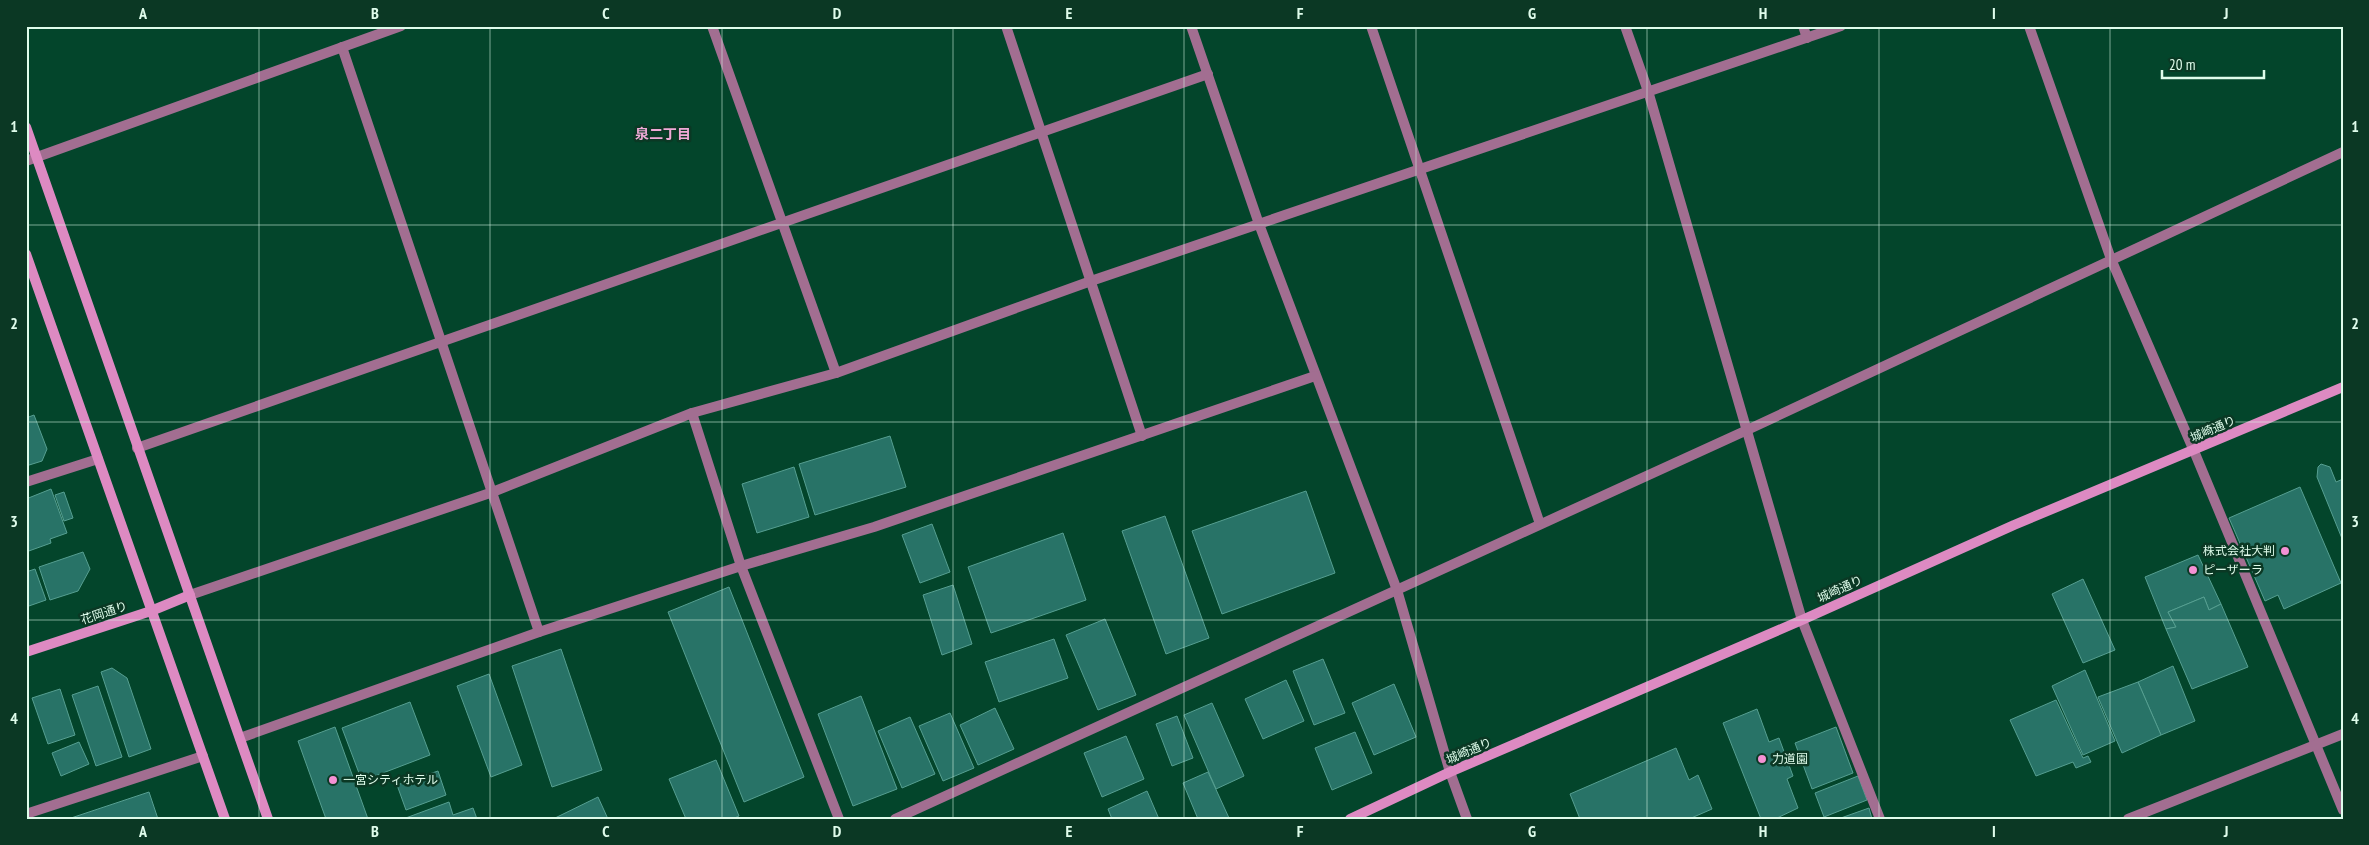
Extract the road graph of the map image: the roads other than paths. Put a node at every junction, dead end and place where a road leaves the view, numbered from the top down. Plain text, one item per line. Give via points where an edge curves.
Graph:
1 (401, 26) edge
2 (712, 26) edge
3 (1006, 26) edge
4 (1191, 26) edge
5 (1371, 26) edge
6 (1625, 26) edge
7 (1803, 26) edge
8 (1841, 26) edge
9 (2029, 26) edge
10 (1807, 38) junction
11 (342, 47) junction
12 (1208, 74) junction
13 (1648, 91) junction
14 (26, 127) edge
15 (1042, 132) junction
16 (2343, 152) edge
17 (31, 159) edge
18 (1421, 169) junction
19 (783, 222) junction
20 (1259, 224) junction
21 (26, 254) edge
22 (2111, 259) junction
23 (1091, 281) junction
24 (440, 341) junction
25 (836, 373) junction
26 (1315, 376) junction
27 (2343, 387) edge
28 (692, 413) junction
29 (1745, 431) junction
30 (1142, 436) junction
31 (137, 448) junction
32 (2194, 451) junction
33 (98, 459) junction
34 (26, 482) edge
35 (490, 492) junction
36 (1540, 524) junction
37 (741, 566) junction
38 (1397, 590) junction
39 (190, 595) junction
40 (151, 611) junction
41 (1802, 620) junction
42 (539, 632) junction
43 (26, 652) edge
44 (2343, 734) edge
45 (240, 738) junction
46 (2316, 746) junction
47 (202, 756) junction
48 (1450, 772) junction
49 (2343, 810) edge
50 (26, 814) edge
51 (225, 819) edge
52 (268, 819) edge
53 (839, 819) edge
54 (895, 819) edge
55 (1350, 819) edge
56 (1466, 819) edge
57 (1880, 819) edge
58 (2128, 819) edge

1 - 11 street
2 - 19 street
3 - 15 street
4 - 12 street
5 - 18 street
6 - 13 street
7 - 10 street
8 - 10 street
9 - 22 street
10 - 13 street
11 - 17 street
11 - 24 street
12 - 15 street
12 - 20 street
13 - 18 street
13 - 29 street
14 - 17 street
15 - 19 street
15 - 23 street
16 - 22 street
17 - 31 street
18 - 20 street
18 - 36 street
19 - 24 street
19 - 25 street
20 - 23 street
20 - 26 street
21 - 33 street
22 - 29 street
22 - 32 street
23 - 25 street
23 - 30 street
24 - 31 street
24 - 35 street
25 - 28 street
26 - 30 street
26 - 38 street
27 - 32 street, 城崎通り
28 - 35 street
28 - 37 street
29 - 36 street
29 - 41 street
30 - 37 street via 874,527
31 - 39 street
32 - 41 street, 城崎通り via 2014,525
32 - 46 street
33 - 34 street
33 - 40 street
35 - 39 street
35 - 42 street
36 - 38 street
37 - 42 street
37 - 53 street
38 - 48 street
38 - 54 street
39 - 40 street, 花岡通り
39 - 45 street
40 - 43 street, 花岡通り
40 - 47 street
41 - 48 street, 城崎通り
41 - 57 street
42 - 45 street
44 - 46 street
45 - 52 street
46 - 49 street
46 - 58 street
47 - 50 street
47 - 51 street
48 - 55 street, 城崎通り
48 - 56 street

